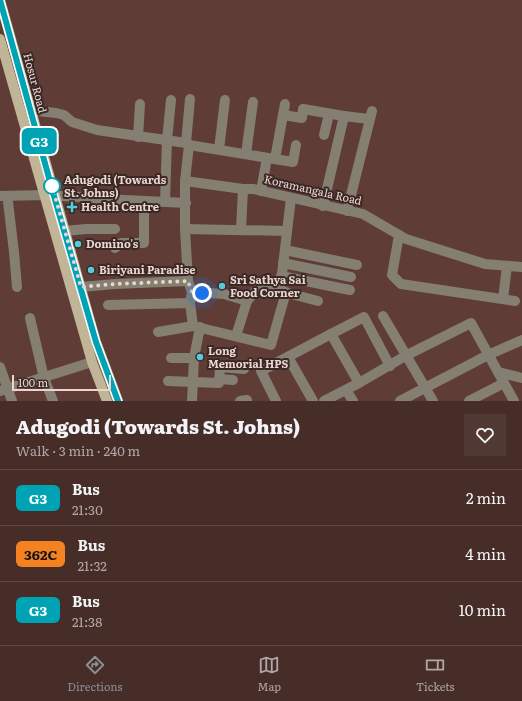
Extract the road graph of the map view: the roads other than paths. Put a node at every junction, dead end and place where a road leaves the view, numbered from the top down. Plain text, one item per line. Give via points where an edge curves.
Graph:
1 (0, 0) edge
2 (0, 39) edge
3 (190, 99) dead end
4 (171, 100) dead end
5 (224, 100) dead end
6 (253, 102) dead end
7 (140, 104) dead end
8 (285, 104) dead end
9 (31, 113) junction
10 (329, 114) junction
11 (283, 116) junction
12 (344, 116) junction
13 (324, 135) dead end
14 (138, 137) junction
15 (167, 140) junction
16 (187, 144) junction
17 (296, 145) dead end
18 (219, 149) junction
19 (246, 154) junction
20 (271, 159) junction
21 (185, 181) junction
22 (243, 189) junction
23 (261, 191) junction
24 (50, 198) junction
25 (291, 198) junction
26 (3, 200) edge
27 (144, 202) junction
28 (166, 202) junction
29 (186, 203) junction
30 (323, 206) junction
31 (347, 211) junction
32 (114, 229) dead end
33 (185, 229) junction
34 (241, 230) junction
35 (287, 230) junction
36 (64, 231) junction
37 (399, 235) junction
38 (115, 248) dead end
39 (284, 250) junction
40 (283, 263) junction
41 (357, 266) dead end
42 (507, 266) junction
43 (522, 267) edge
44 (281, 276) junction
45 (350, 277) dead end
46 (188, 281) junction
47 (17, 287) dead end
48 (81, 287) junction
49 (350, 290) dead end
50 (192, 292) junction
51 (283, 292) junction
52 (503, 299) junction
53 (247, 301) junction
54 (318, 301) dead end
55 (515, 301) dead end
56 (190, 303) junction
57 (108, 305) dead end
58 (383, 316) dead end
59 (30, 318) dead end
60 (197, 326) junction
61 (158, 332) dead end
62 (331, 334) junction
63 (236, 336) junction
64 (522, 340) edge
65 (407, 355) junction
66 (488, 355) junction
67 (288, 357) junction
68 (171, 358) dead end
69 (194, 358) junction
70 (92, 362) junction
71 (0, 366) edge
72 (390, 366) junction
73 (244, 369) dead end
74 (498, 372) junction
75 (44, 378) junction
76 (522, 378) edge
77 (219, 379) junction
78 (233, 380) dead end
79 (168, 381) dead end
80 (193, 382) junction
81 (359, 383) junction
82 (504, 383) junction
83 (426, 388) junction
84 (4, 390) edge
85 (346, 390) junction
86 (12, 401) edge
87 (52, 401) edge
88 (107, 401) edge
89 (118, 401) edge
90 (192, 401) edge
91 (276, 401) edge
92 (313, 401) edge
93 (324, 401) edge
94 (353, 401) edge
95 (400, 401) edge
96 (433, 401) edge
97 (469, 401) edge
98 (514, 401) edge

1 - 9 main road, Hosur Road
2 - 24 main road, Hosur Road
3 - 16 street
4 - 15 street
5 - 18 street
6 - 19 street
7 - 14 street
8 - 11 street
9 - 14 street via 56,113 64,115 72,122 97,130
9 - 24 main road, Hosur Road
10 - 11 street via 303,109 302,118
10 - 12 street
10 - 13 street
11 - 20 street
12 - 30 street
12 - 31 street via 370,115
14 - 15 street
15 - 16 street
15 - 28 street
16 - 18 street
16 - 21 street
17 - 20 street via 293,162
18 - 19 street
19 - 20 street
20 - 23 street
21 - 22 street, Koramangala Road
21 - 29 street
22 - 23 street, Koramangala Road
22 - 34 street
23 - 25 street, Koramangala Road
24 - 26 street
24 - 27 street
24 - 36 main road, Hosur Road
24 - 70 main road, Hosur Road
25 - 30 street, Koramangala Road
25 - 35 street
26 - 47 street via 14,252
27 - 28 street
27 - 38 street via 144,243 121,244
28 - 29 street
29 - 33 street
30 - 31 street, Koramangala Road
31 - 37 street, Koramangala Road via 364,214
32 - 36 street
33 - 34 street
33 - 46 street
34 - 35 street
35 - 39 street
36 - 48 main road, Hosur Road
37 - 42 street, Koramangala Road via 485,264
37 - 52 street via 392,275 401,284
39 - 40 street
39 - 41 street
40 - 44 street
40 - 45 street
42 - 43 street, Koramangala Road
42 - 52 street
44 - 49 street
44 - 51 street
46 - 48 street
46 - 50 street
48 - 89 main road, Hosur Road via 96,342
50 - 53 street via 224,294
50 - 56 street
51 - 53 street via 257,289
51 - 54 street
51 - 63 street via 271,345
52 - 55 street
53 - 63 street
56 - 57 street
56 - 60 street
58 - 65 street
59 - 75 street
60 - 61 street
60 - 63 street
60 - 69 street
62 - 67 street
62 - 72 street via 364,317
62 - 81 street
64 - 66 street
65 - 66 street via 471,323
65 - 72 street
65 - 83 street
66 - 74 street
66 - 83 street
67 - 91 street via 261,371
67 - 92 street
68 - 69 street
69 - 80 street
70 - 75 street
70 - 88 main road, Hosur Road
71 - 84 street
72 - 81 street
73 - 77 street via 220,367
74 - 76 street
74 - 82 street
75 - 84 street
75 - 87 street
77 - 78 street
77 - 80 street via 219,383
79 - 80 street
80 - 90 street
81 - 85 street
82 - 97 street
82 - 98 street
83 - 95 street
83 - 96 street
84 - 86 street
85 - 93 street
85 - 94 street

